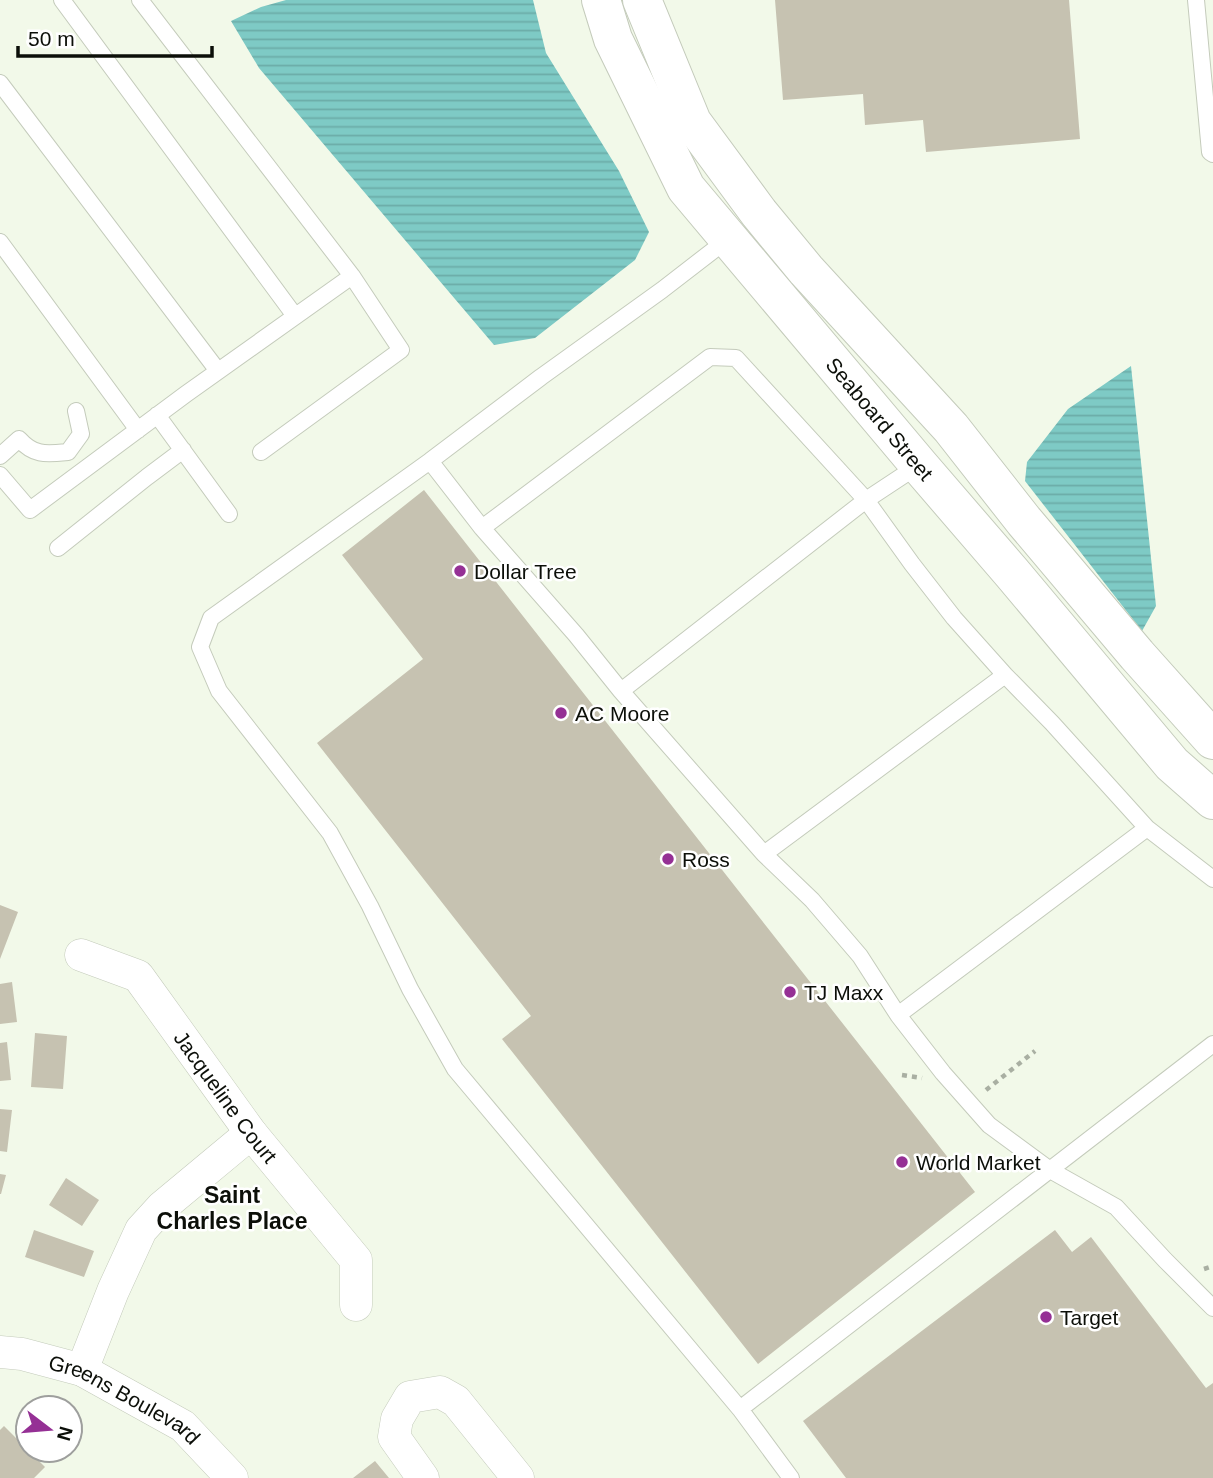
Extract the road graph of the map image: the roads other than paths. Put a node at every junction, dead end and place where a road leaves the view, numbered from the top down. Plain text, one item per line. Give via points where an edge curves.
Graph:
1 (61, 0) edge
2 (140, 0) edge
3 (601, 0) edge
4 (642, 0) edge
5 (1196, 0) edge
6 (0, 83) edge
7 (1213, 154) edge
8 (743, 226) junction
9 (0, 242) edge
10 (352, 276) junction
11 (295, 316) junction
12 (218, 371) junction
13 (76, 411) dead end
14 (157, 415) junction
15 (138, 430) junction
16 (183, 450) junction
17 (261, 452) dead end
18 (0, 456) edge
19 (430, 461) junction
20 (919, 465) junction
21 (0, 475) edge
22 (866, 500) junction
23 (229, 514) dead end
24 (482, 528) junction
25 (58, 548) dead end
26 (1005, 675) junction
27 (621, 691) junction
28 (1213, 740) edge
29 (1213, 800) edge
30 (1147, 828) junction
31 (764, 854) junction
32 (1213, 879) edge
33 (80, 955) dead end
34 (898, 1015) junction
35 (1213, 1044) edge
36 (251, 1133) junction
37 (1050, 1170) junction
38 (356, 1305) dead end
39 (1213, 1308) edge
40 (0, 1352) edge
41 (82, 1370) junction
42 (740, 1409) junction
43 (232, 1478) edge
44 (423, 1478) edge
45 (518, 1478) edge
46 (791, 1478) edge

1 - 11 lane
2 - 10 lane
3 - 8 street, Seaboard Street via 613,39 686,188
4 - 8 street, Seaboard Street via 692,122
5 - 7 lane
6 - 12 lane
8 - 19 lane
8 - 20 street, Seaboard Street
8 - 28 street, Seaboard Street via 806,270 951,428 1058,562
9 - 15 lane
10 - 11 lane
10 - 17 lane via 401,350
11 - 12 lane
12 - 14 lane
13 - 18 lane via 81,434 68,452 47,454 27,448 19,439
14 - 15 lane
14 - 16 lane
15 - 21 lane via 30,510
16 - 23 lane
16 - 25 lane
19 - 24 lane
19 - 42 lane via 211,618 200,647 219,691 330,833 455,1069
20 - 22 lane
20 - 29 street, Seaboard Street via 1172,764
22 - 24 lane via 736,358 710,357
22 - 26 lane via 954,618
22 - 27 lane
24 - 27 lane
26 - 30 lane
26 - 31 lane
27 - 31 lane
30 - 32 lane
30 - 34 lane
31 - 34 lane via 860,956
33 - 36 street, Jacqueline Court via 138,976
34 - 37 lane via 989,1125
35 - 37 lane
36 - 38 street, Jacqueline Court via 356,1261
36 - 41 street via 141,1230
37 - 39 lane via 1116,1207
37 - 42 lane
40 - 41 street, Greens Boulevard
41 - 43 street, Greens Boulevard via 183,1426
42 - 46 lane
44 - 45 street via 394,1437 397,1419 410,1397 440,1392 456,1401

